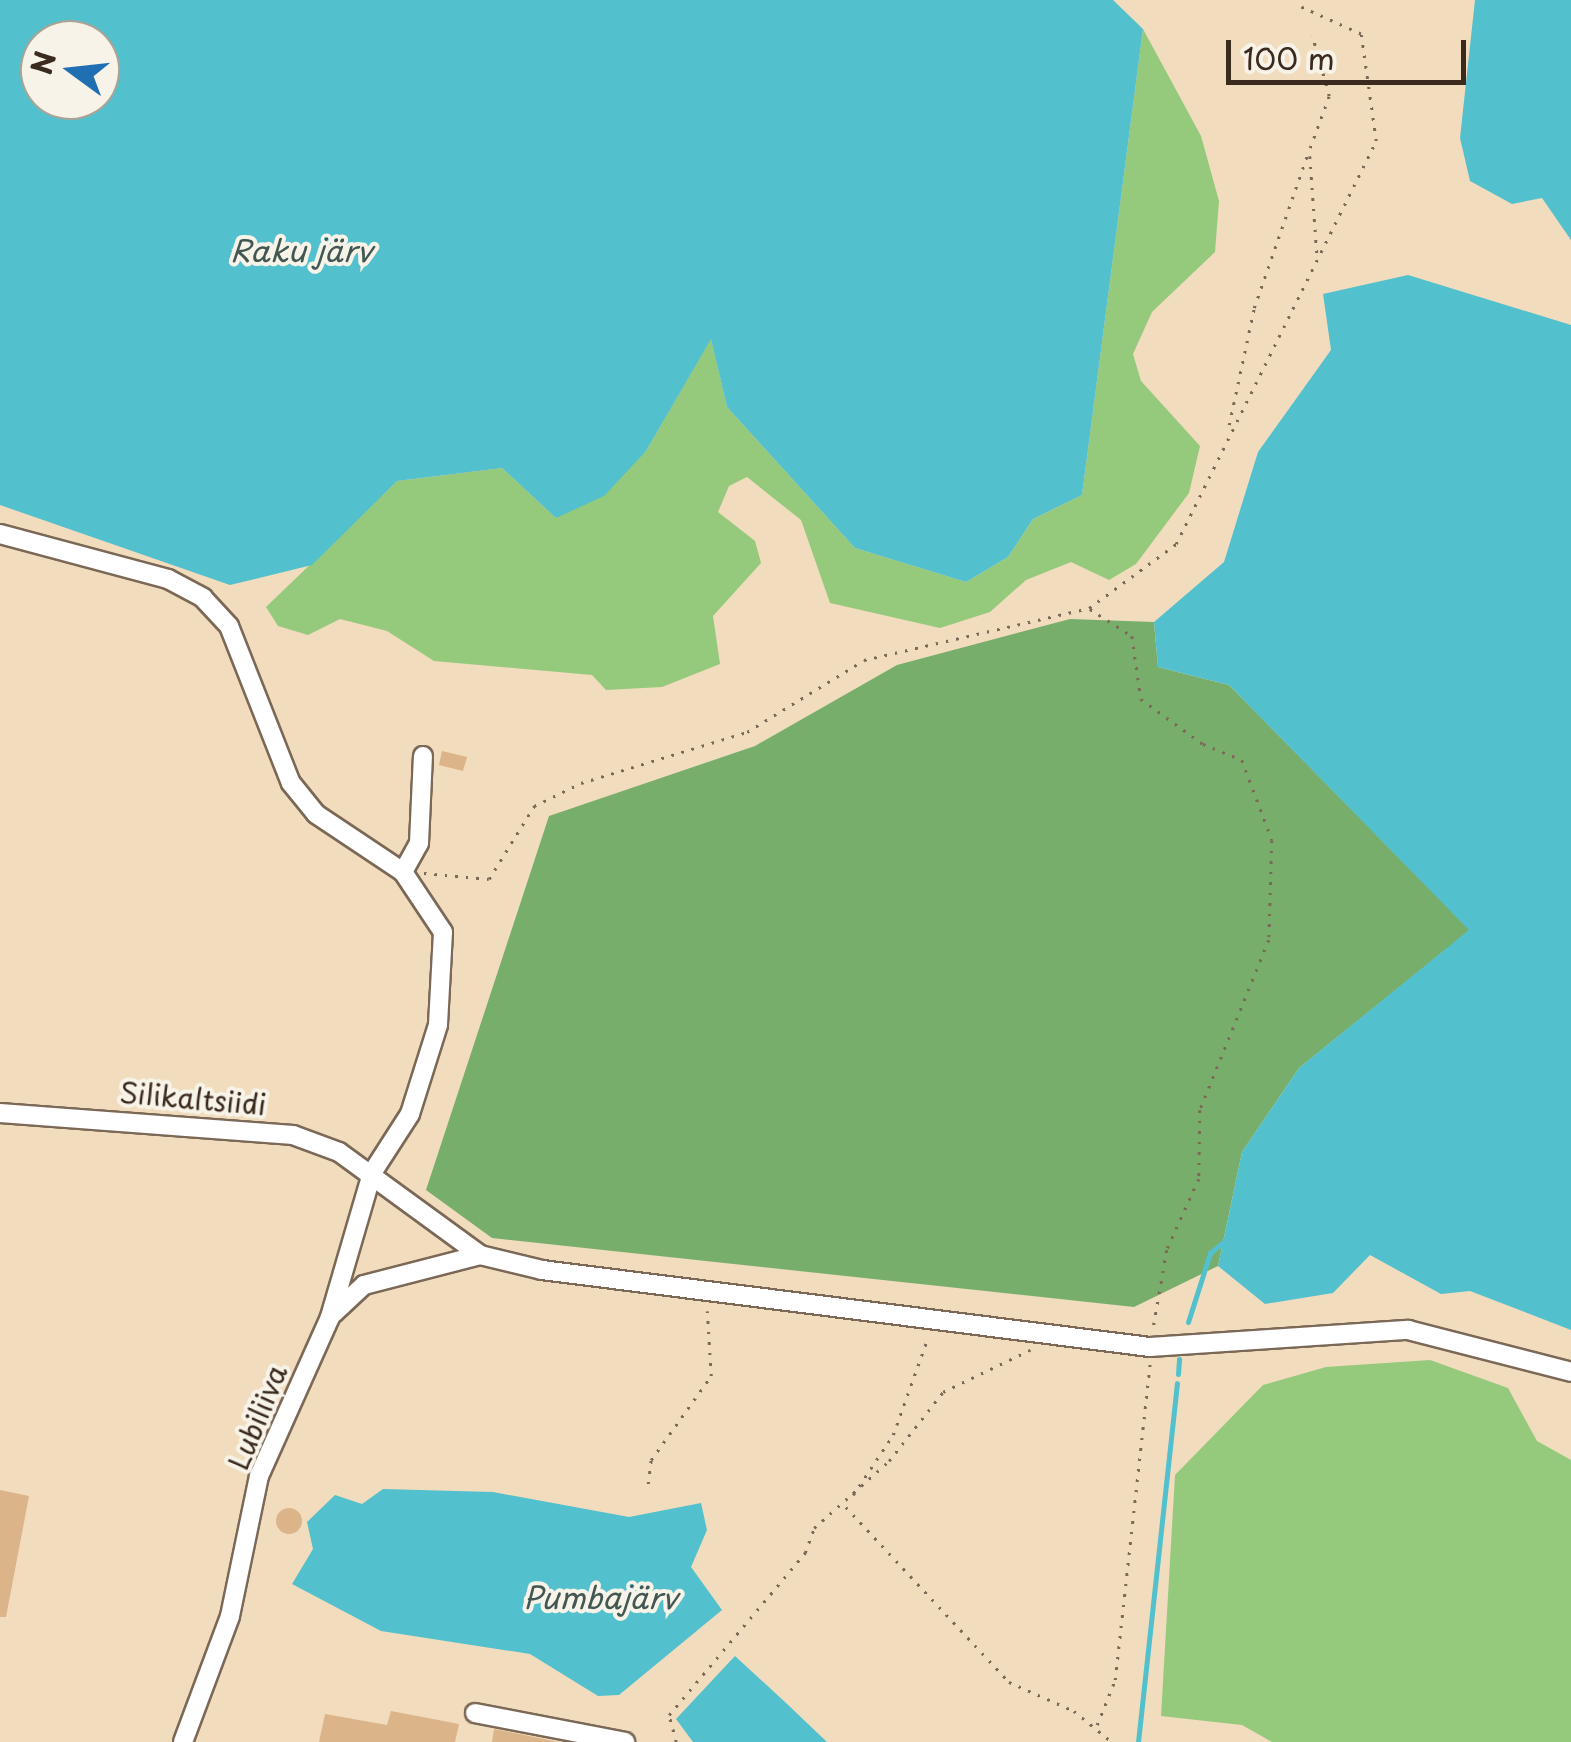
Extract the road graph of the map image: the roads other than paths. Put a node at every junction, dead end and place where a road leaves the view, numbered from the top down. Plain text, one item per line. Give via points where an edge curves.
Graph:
1 (0, 534) edge
2 (423, 756) dead end
3 (403, 872) junction
4 (0, 1112) edge
5 (372, 1173) junction
6 (480, 1254) junction
7 (330, 1317) junction
8 (1571, 1372) edge
9 (475, 1713) dead end
10 (183, 1742) edge
11 (625, 1742) edge

1 - 3 street via 168,579 203,598 228,626 291,783 316,814
2 - 3 street via 418,843
3 - 5 street, Lubiliiva via 443,932 446,968 410,1114
4 - 5 street, Silikaltsiidi via 294,1135
5 - 6 street, Silikaltsiidi
5 - 7 street, Lubiliiva
6 - 7 street via 364,1286
6 - 8 street via 704,1292 1150,1347 1408,1330
7 - 10 street, Lubiliiva via 259,1476 230,1616
9 - 11 street

